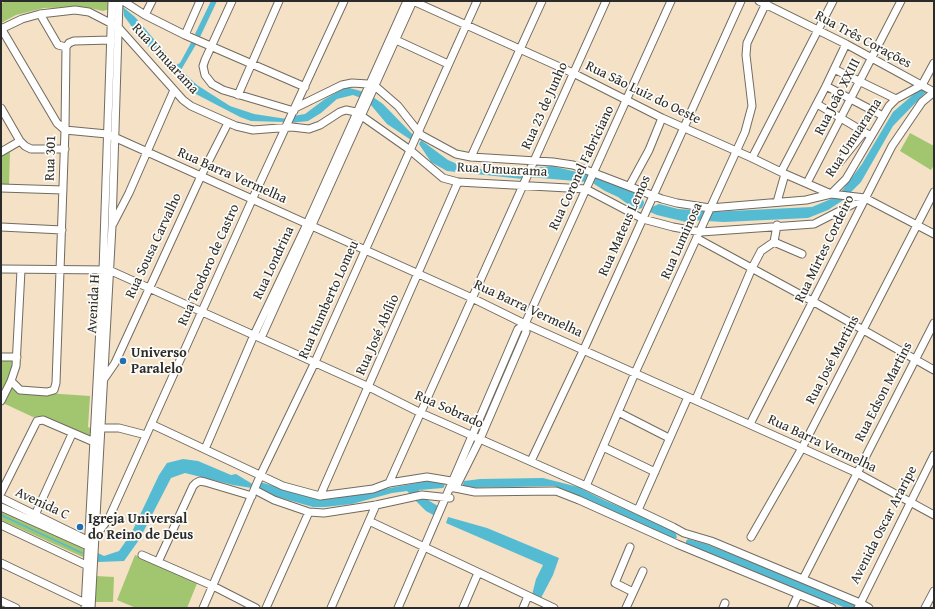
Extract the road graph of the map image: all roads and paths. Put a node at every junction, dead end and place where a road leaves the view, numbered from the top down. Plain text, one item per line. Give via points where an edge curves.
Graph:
1 (112, 1) edge
2 (119, 1) edge
3 (123, 1) edge
4 (152, 1) edge
5 (200, 1) edge
6 (232, 1) edge
7 (279, 1) edge
8 (344, 1) edge
9 (407, 1) edge
10 (413, 1) edge
11 (477, 1) edge
12 (542, 1) edge
13 (606, 1) edge
14 (671, 1) edge
15 (741, 1) edge
16 (833, 1) edge
17 (901, 1) edge
18 (764, 2) edge
19 (40, 14) junction
20 (145, 15) junction
21 (115, 26) junction
22 (465, 26) junction
23 (1, 29) edge
24 (818, 30) junction
25 (185, 35) junction
26 (111, 40) junction
27 (396, 40) junction
28 (846, 44) junction
29 (211, 46) junction
30 (66, 47) junction
31 (520, 51) junction
32 (873, 58) junction
33 (251, 63) junction
34 (448, 64) junction
35 (934, 64) edge
36 (834, 69) junction
37 (573, 73) junction
38 (861, 82) junction
39 (922, 85) junction
40 (372, 86) junction
41 (826, 86) junction
42 (305, 87) junction
43 (174, 90) junction
44 (934, 92) edge
45 (238, 95) junction
46 (896, 99) junction
47 (627, 100) junction
48 (852, 100) junction
49 (817, 104) junction
50 (1, 108) edge
51 (295, 110) junction
52 (359, 114) junction
53 (883, 116) junction
54 (662, 118) junction
55 (842, 118) junction
56 (228, 123) junction
57 (683, 127) junction
58 (285, 128) junction
59 (65, 130) junction
60 (418, 132) junction
61 (864, 132) junction
62 (107, 134) junction
63 (871, 136) junction
64 (114, 137) junction
65 (20, 141) junction
66 (65, 149) junction
67 (410, 150) junction
68 (1, 152) edge
69 (737, 152) junction
70 (147, 153) junction
71 (472, 157) junction
72 (752, 158) junction
73 (534, 162) junction
74 (839, 163) dead end
75 (594, 172) junction
76 (783, 173) junction
77 (200, 176) junction
78 (458, 182) junction
79 (808, 183) junction
80 (524, 185) junction
81 (630, 186) junction
82 (1, 188) edge
83 (586, 189) junction
84 (63, 190) junction
85 (934, 192) edge
86 (831, 194) junction
87 (652, 196) junction
88 (865, 198) junction
89 (252, 200) junction
90 (777, 202) junction
91 (710, 208) junction
92 (109, 211) junction
93 (643, 219) junction
94 (310, 225) junction
95 (777, 225) junction
96 (918, 225) junction
97 (112, 226) junction
98 (1, 227) edge
99 (62, 230) junction
100 (701, 232) junction
101 (934, 234) edge
102 (698, 239) junction
103 (774, 242) junction
104 (365, 250) junction
105 (802, 254) dead end
106 (752, 268) junction
107 (1, 269) edge
108 (21, 270) junction
109 (61, 270) junction
110 (106, 271) junction
111 (419, 274) junction
112 (149, 288) junction
113 (472, 298) junction
114 (814, 302) junction
115 (202, 312) junction
116 (934, 323) edge
117 (525, 324) junction
118 (863, 330) junction
119 (254, 335) junction
120 (261, 338) junction
121 (584, 349) junction
122 (1, 357) edge
123 (17, 358) junction
124 (915, 359) junction
125 (315, 362) junction
126 (934, 370) edge
127 (635, 373) junction
128 (104, 379) junction
129 (11, 381) junction
130 (369, 386) junction
131 (100, 388) junction
132 (692, 398) junction
133 (1, 400) edge
134 (618, 412) junction
135 (421, 413) junction
136 (151, 424) junction
137 (750, 424) junction
138 (98, 428) junction
139 (72, 434) junction
140 (146, 435) junction
141 (476, 437) junction
142 (670, 438) junction
143 (94, 442) junction
144 (603, 447) junction
145 (802, 448) junction
146 (206, 449) junction
147 (934, 455) edge
148 (531, 461) junction
149 (655, 472) junction
150 (857, 473) junction
151 (261, 474) junction
152 (95, 475) junction
153 (389, 484) junction
154 (454, 485) junction
155 (586, 486) junction
156 (1, 493) edge
157 (253, 493) junction
158 (320, 496) junction
159 (1, 498) edge
160 (448, 498) junction
161 (910, 501) junction
162 (376, 505) junction
163 (1, 507) edge
164 (638, 510) junction
165 (309, 512) junction
166 (35, 515) junction
167 (934, 515) edge
168 (370, 521) junction
169 (1, 526) edge
170 (684, 533) junction
171 (751, 538) dead end
172 (92, 542) junction
173 (677, 544) junction
174 (630, 547) dead end
175 (426, 548) junction
176 (142, 554) dead end
177 (158, 562) junction
178 (1, 563) edge
179 (86, 565) junction
180 (643, 572) dead end
181 (478, 573) junction
182 (803, 579) junction
183 (213, 586) junction
184 (934, 591) edge
185 (633, 592) junction
186 (798, 594) junction
187 (528, 596) junction
188 (1, 600) edge
189 (85, 605) edge
190 (859, 605) edge
191 (16, 608) edge
192 (91, 608) edge
193 (203, 608) edge
194 (256, 608) edge
195 (266, 608) edge
196 (331, 608) edge
197 (398, 608) edge
198 (463, 608) edge
199 (523, 608) edge
200 (554, 608) edge
201 (626, 608) edge
202 (792, 608) edge
203 (832, 608) edge
204 (869, 608) edge
205 (925, 608) edge

1 - 21 street, Avenida H
2 - 21 street, Avenida H
3 - 20 street, Rua Umuarama
4 - 20 street
5 - 25 street
6 - 29 street
7 - 33 street
8 - 42 street, Rua Teodoro de Castro
9 - 40 street, Rua Londrina
10 - 22 street, Rua São Luiz do Oeste
10 - 27 street, Rua Londrina
11 - 22 street, Rua Humberto Lomeu
12 - 31 street
13 - 37 street, Rua 23 de Junho
14 - 47 street, Rua Coronel Fabriciano
15 - 57 street, Rua Mateus Lemos
16 - 24 street
17 - 32 street, Rua João XXIII
18 - 24 street, Rua Três Corações
18 - 69 street, Rua Luminosa via 747,43 752,106 750,119
19 - 21 street, Rua Umuarama via 83,11
19 - 23 street, Rua Umuarama
19 - 30 street via 56,42
20 - 25 street, Rua Umuarama
21 - 26 street, Avenida H
21 - 43 street, Rua Umuarama
21 - 64 street, Avenida H
22 - 31 street, Rua São Luiz do Oeste
22 - 34 street, Rua Humberto Lomeu
23 - 59 street via 56,123
24 - 28 street, Rua Três Corações
24 - 72 street
25 - 29 street, Rua Umuarama
26 - 30 street via 74,41
26 - 62 street, Avenida H
27 - 34 street
27 - 40 street, Rua Londrina
28 - 32 street, Rua Três Corações
28 - 36 street
29 - 33 street, Rua Umuarama
29 - 45 street via 203,70 212,84
30 - 59 street, Rua 301
31 - 37 street, Rua São Luiz do Oeste
31 - 71 street
32 - 38 street, Rua João XXIII
32 - 39 street, Rua Três Corações
33 - 42 street, Rua Umuarama
33 - 45 street
34 - 60 street, Rua Humberto Lomeu
35 - 39 street
36 - 38 street
36 - 41 street
37 - 47 street, Rua São Luiz do Oeste
37 - 73 street, Rua 23 de Junho
38 - 46 street
38 - 48 street, Rua João XXIII
39 - 44 street, Rua Três Corações
39 - 46 street, Rua Umuarama
40 - 51 street via 352,83 342,85
40 - 52 street, Rua Londrina
40 - 60 street, Rua Umuarama via 398,106
41 - 48 street
41 - 49 street
42 - 51 street, Rua Teodoro de Castro
43 - 56 street, Rua Umuarama via 191,106
43 - 70 street
44 - 88 street, Rua Mirtes Cordeiro via 922,102 892,146
45 - 51 street
46 - 53 street, Rua Umuarama
47 - 54 street, Rua São Luiz do Oeste
47 - 75 street, Rua Coronel Fabriciano
48 - 53 street
48 - 55 street, Rua João XXIII
49 - 55 street
49 - 76 street
50 - 65 street
51 - 58 street, Rua Teodoro de Castro
52 - 58 street, Rua Umuarama via 346,110 314,128
52 - 67 street, Rua Umuarama
52 - 94 street, Rua Londrina
53 - 63 street, Rua Umuarama
54 - 57 street, Rua São Luiz do Oeste
54 - 81 street
55 - 61 street
55 - 79 street, Rua João XXIII
56 - 58 street, Rua Umuarama via 253,130
56 - 77 street, Rua Sousa Carvalho
57 - 69 street, Rua São Luiz do Oeste
57 - 87 street, Rua Mateus Lemos
58 - 89 street, Rua Teodoro de Castro
59 - 62 street, Rua Barra Vermelha
59 - 66 street, Rua 301
60 - 67 street, Rua Humberto Lomeu
60 - 71 street, Rua Umuarama via 456,154
61 - 63 street
61 - 74 street
62 - 64 street, Rua Barra Vermelha
62 - 92 street, Avenida H
63 - 86 street, Rua Umuarama via 846,179
64 - 70 street, Rua Barra Vermelha
64 - 92 street, Avenida H
65 - 66 street via 31,149
65 - 68 street
66 - 84 street, Rua 301
67 - 78 street, Rua Umuarama via 443,178
67 - 104 street, Rua Humberto Lomeu
69 - 72 street, Rua São Luiz do Oeste
69 - 91 street, Rua Luminosa
70 - 77 street, Rua Barra Vermelha
70 - 97 street
71 - 73 street, Rua Umuarama
72 - 76 street, Rua São Luiz do Oeste
73 - 75 street, Rua Umuarama via 573,165
73 - 80 street, Rua 23 de Junho
75 - 81 street, Rua Umuarama
75 - 83 street, Rua Coronel Fabriciano
76 - 79 street, Rua São Luiz do Oeste
76 - 90 street
77 - 89 street, Rua Barra Vermelha
77 - 112 street, Rua Sousa Carvalho
78 - 80 street, Rua Umuarama
78 - 111 street, Rua José Abílio
79 - 86 street, Rua São Luiz do Oeste
80 - 83 street, Rua Umuarama
80 - 113 street, Rua 23 de Junho
81 - 87 street, Rua Umuarama
82 - 84 street
83 - 93 street, Rua Umuarama
83 - 117 street, Rua Coronel Fabriciano
84 - 99 street, Rua 301
85 - 96 street, Rua José Martins
86 - 88 street, Rua São Luiz do Oeste
86 - 90 street, Rua Umuarama via 815,199
87 - 91 street, Rua Umuarama
87 - 93 street, Rua Mateus Lemos
88 - 95 street, Rua Umuarama via 814,224
88 - 96 street
88 - 114 street, Rua Mirtes Cordeiro
89 - 94 street, Rua Barra Vermelha
89 - 115 street, Rua Teodoro de Castro
90 - 91 street, Rua Umuarama
91 - 100 street, Rua Luminosa
92 - 97 street, Avenida H
92 - 110 street, Avenida H
93 - 100 street, Rua Umuarama
93 - 121 street, Rua Mateus Lemos
94 - 104 street, Rua Barra Vermelha
94 - 119 street, Rua Londrina
94 - 120 street, Rua Londrina
95 - 100 street, Rua Umuarama
95 - 103 street
96 - 101 street
96 - 118 street, Rua José Martins
97 - 110 street, Avenida H
98 - 99 street
99 - 109 street, Rua 301
100 - 102 street, Rua Luminosa
102 - 106 street
102 - 127 street, Rua Luminosa
103 - 105 street
103 - 106 street via 761,250
104 - 111 street, Rua Barra Vermelha
104 - 125 street, Rua Humberto Lomeu
106 - 114 street
106 - 132 street
107 - 108 street
108 - 109 street
108 - 123 street
109 - 110 street
109 - 129 street, Rua 301 via 54,390 20,390
110 - 112 street, Rua Sobrado
110 - 128 street, Avenida H
110 - 131 street, Avenida H
111 - 113 street, Rua Barra Vermelha
111 - 130 street, Rua José Abílio
112 - 115 street, Rua Sobrado
112 - 128 street, Rua Sousa Carvalho via 115,363
113 - 117 street, Rua Barra Vermelha
113 - 135 street, Rua 23 de Junho
114 - 118 street
114 - 137 street, Rua Mirtes Cordeiro
115 - 119 street, Rua Sobrado
115 - 136 street, Rua Teodoro de Castro
116 - 124 street, Rua Edson Martins
117 - 121 street, Rua Barra Vermelha
117 - 141 street, Rua Coronel Fabriciano via 518,329
118 - 124 street
118 - 145 street, Rua José Martins
119 - 120 street, Rua Sobrado
119 - 146 street, Rua Londrina
120 - 125 street, Rua Sobrado
121 - 127 street, Rua Barra Vermelha
121 - 148 street, Rua Mateus Lemos
122 - 123 street
123 - 129 street
124 - 126 street
124 - 150 street, Rua Edson Martins
125 - 130 street, Rua Sobrado
125 - 151 street, Rua Humberto Lomeu
127 - 132 street, Rua Barra Vermelha
127 - 134 street, Rua Luminosa
128 - 131 street, Avenida H
129 - 133 street
130 - 135 street, Rua Sobrado
130 - 158 street, Rua José Abílio
131 - 138 street, Avenida H
132 - 137 street, Rua Barra Vermelha
132 - 142 street
134 - 142 street
134 - 144 street, Rua Luminosa
135 - 141 street, Rua Sobrado
135 - 153 street, Rua 23 de Junho
136 - 140 street, Rua Teodoro de Castro
136 - 146 street
137 - 145 street, Rua Barra Vermelha
138 - 140 street via 119,428
138 - 143 street, Avenida H
138 - 152 street, Avenida H
139 - 143 street
139 - 156 street via 43,420 35,423
139 - 166 street
140 - 172 street, Rua Teodoro de Castro via 108,518
141 - 148 street, Rua Sobrado
141 - 154 street, Rua Coronel Fabriciano
142 - 149 street
143 - 152 street, Avenida H
144 - 149 street
144 - 155 street, Rua Luminosa
145 - 150 street, Rua Barra Vermelha
145 - 171 street, Rua José Martins
146 - 151 street
147 - 161 street, Avenida Oscar Araripe
148 - 155 street, Rua Sobrado
149 - 164 street
150 - 161 street, Rua Barra Vermelha
150 - 182 street, Rua Edson Martins
151 - 157 street, Rua Humberto Lomeu
151 - 158 street via 284,486
152 - 172 street, Avenida H
153 - 154 street via 427,477
153 - 158 street
154 - 160 street, Rua Coronel Fabriciano
154 - 173 street via 475,492 556,491
155 - 164 street, Rua Sobrado
157 - 165 street
157 - 177 street via 200,481 193,486
157 - 183 street, Rua Humberto Lomeu
159 - 166 street, Avenida C
160 - 162 street via 422,495
160 - 175 street, Rua Coronel Fabriciano
161 - 167 street, Rua Barra Vermelha
161 - 190 street, Avenida Oscar Araripe
162 - 165 street via 324,513
162 - 168 street
163 - 172 street, Avenida C
164 - 170 street, Rua Sobrado
165 - 195 street
166 - 172 street, Avenida C
168 - 175 street
168 - 196 street
169 - 179 street
170 - 173 street
170 - 182 street, Rua Sobrado via 711,541
172 - 179 street, Avenida H
172 - 192 street, Avenida H
173 - 186 street
174 - 185 street via 614,583
175 - 181 street
175 - 197 street, Rua Coronel Fabriciano
176 - 177 street
177 - 183 street
178 - 189 street
179 - 189 street, Avenida H
180 - 185 street
181 - 187 street
181 - 198 street
182 - 190 street, Rua Sobrado
183 - 193 street, Rua Humberto Lomeu
183 - 194 street
184 - 205 street
185 - 201 street
186 - 202 street
186 - 203 street
187 - 199 street
187 - 200 street
188 - 191 street
190 - 204 street, Rua Sobrado

